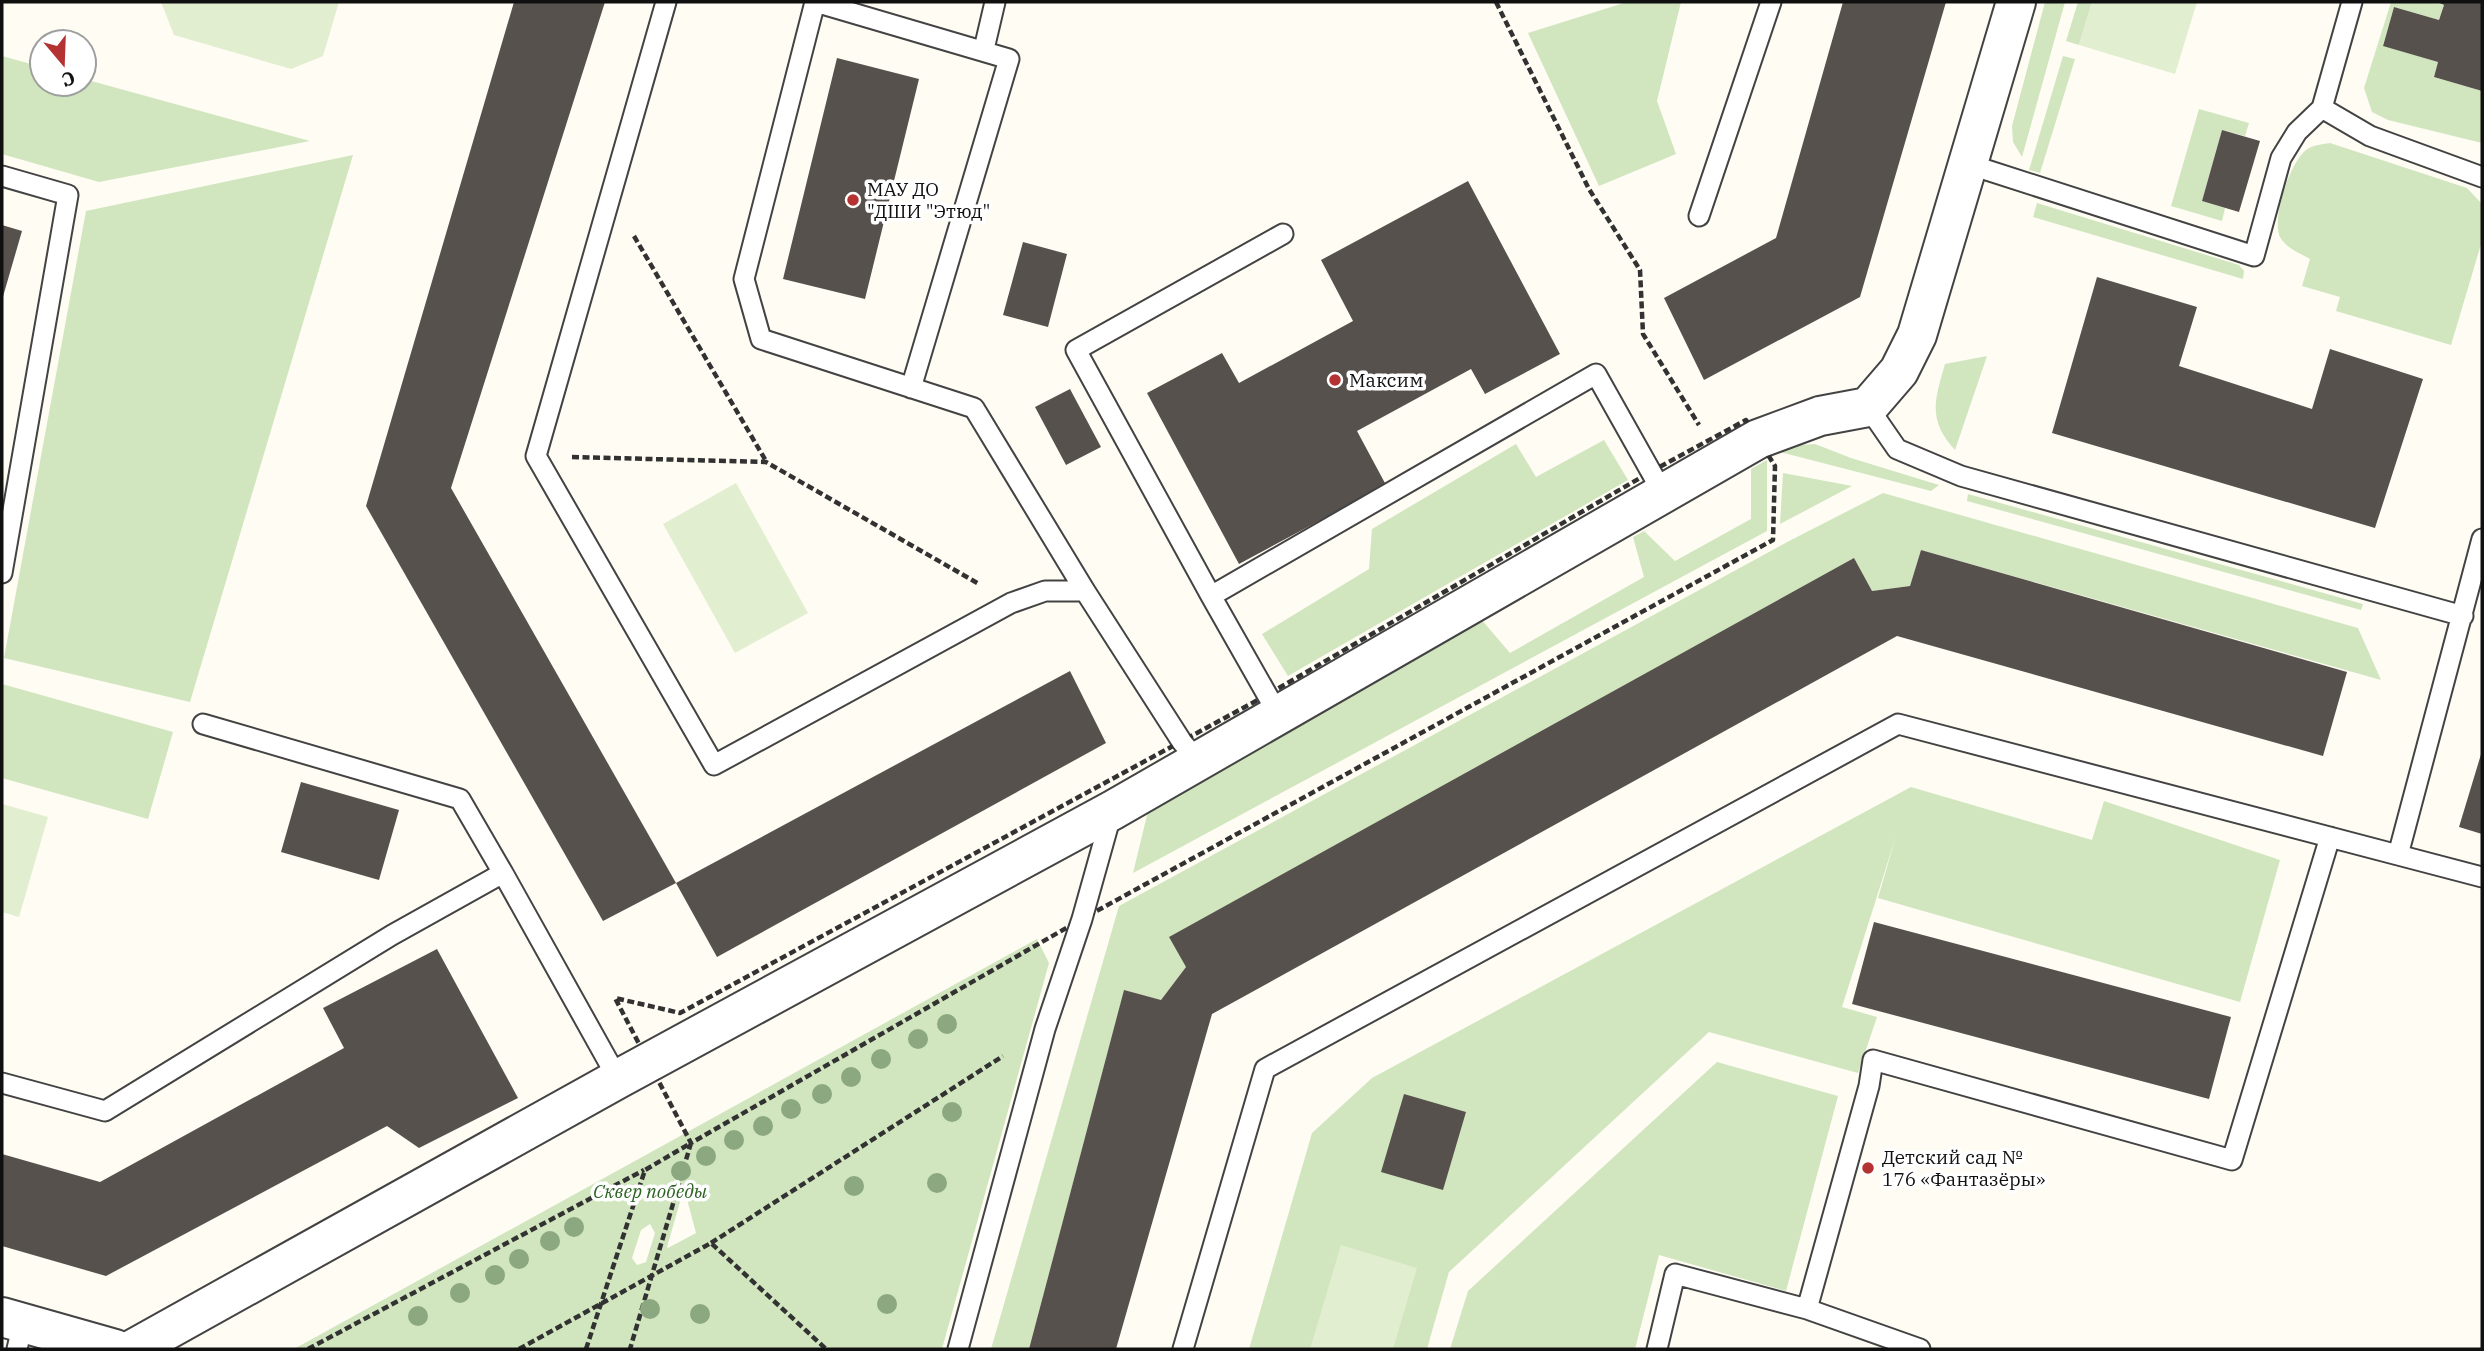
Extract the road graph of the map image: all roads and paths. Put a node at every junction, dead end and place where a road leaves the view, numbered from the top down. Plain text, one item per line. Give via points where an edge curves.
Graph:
1 (666, 2) edge
2 (995, 2) edge
3 (1496, 2) edge
4 (1771, 2) edge
5 (2016, 2) edge
6 (2352, 2) edge
7 (984, 50) junction
8 (2322, 108) junction
9 (1968, 164) junction
10 (2, 176) edge
11 (2482, 177) edge
12 (611, 196) junction
13 (1699, 216) dead end
14 (1283, 234) dead end
15 (911, 388) junction
16 (1868, 407) junction
17 (1709, 440) dead end
18 (536, 456) junction
19 (766, 462) junction
20 (1664, 495) junction
21 (2482, 539) edge
22 (2, 573) edge
23 (1085, 591) junction
24 (1211, 596) junction
25 (1011, 603) junction
26 (2463, 616) junction
27 (1278, 713) junction
28 (203, 724) dead end
29 (1197, 760) junction
30 (1113, 810) junction
31 (2330, 837) junction
32 (2398, 855) junction
33 (503, 873) junction
34 (2482, 877) edge
35 (1045, 1029) junction
36 (618, 1079) junction
37 (2, 1083) edge
38 (645, 1170) junction
39 (711, 1243) junction
40 (652, 1277) junction
41 (601, 1304) junction
42 (1807, 1309) junction
43 (14, 1330) edge
44 (116, 1349) edge
45 (133, 1349) edge
46 (308, 1349) edge
47 (519, 1349) edge
48 (586, 1349) edge
49 (630, 1349) edge
50 (826, 1349) edge
51 (958, 1349) edge
52 (1183, 1349) edge
53 (1657, 1349) edge
54 (1920, 1349) edge

1 - 12 lane
2 - 7 lane
3 - 17 path via 1589,189 1640,270 1643,334
4 - 13 lane
5 - 9 street
6 - 8 lane
7 - 15 lane via 1009,58
7 - 15 lane via 815,2 744,279 761,339
8 - 9 lane via 2297,132 2281,159 2254,256
8 - 11 lane via 2370,136
9 - 16 street via 1917,335 1899,371
10 - 22 lane via 68,195
12 - 18 lane
12 - 19 path
14 - 24 lane via 1076,350
15 - 23 lane via 974,408
16 - 20 street via 1820,416 1758,439
16 - 26 lane via 1897,449 1961,476
18 - 19 path
18 - 25 lane via 713,765
19 - 25 path
20 - 24 lane via 1596,374
20 - 27 street
21 - 26 lane
23 - 25 lane via 1045,591
23 - 29 lane
24 - 27 lane
26 - 32 lane
27 - 29 street
28 - 33 lane via 460,799
29 - 30 street
30 - 35 lane
30 - 36 street
31 - 32 lane
31 - 42 lane via 2232,1160 1873,1060
31 - 52 lane via 1898,724 1265,1069
32 - 34 lane
33 - 36 lane
33 - 37 lane via 392,935 105,1111
35 - 39 path
35 - 51 lane
36 - 45 street
38 - 40 path via 691,1143
38 - 41 path
38 - 46 path
39 - 40 path
39 - 50 path
40 - 41 path
40 - 49 path
41 - 47 path
41 - 48 path
42 - 53 lane via 1675,1274
42 - 54 lane
43 - 44 street

